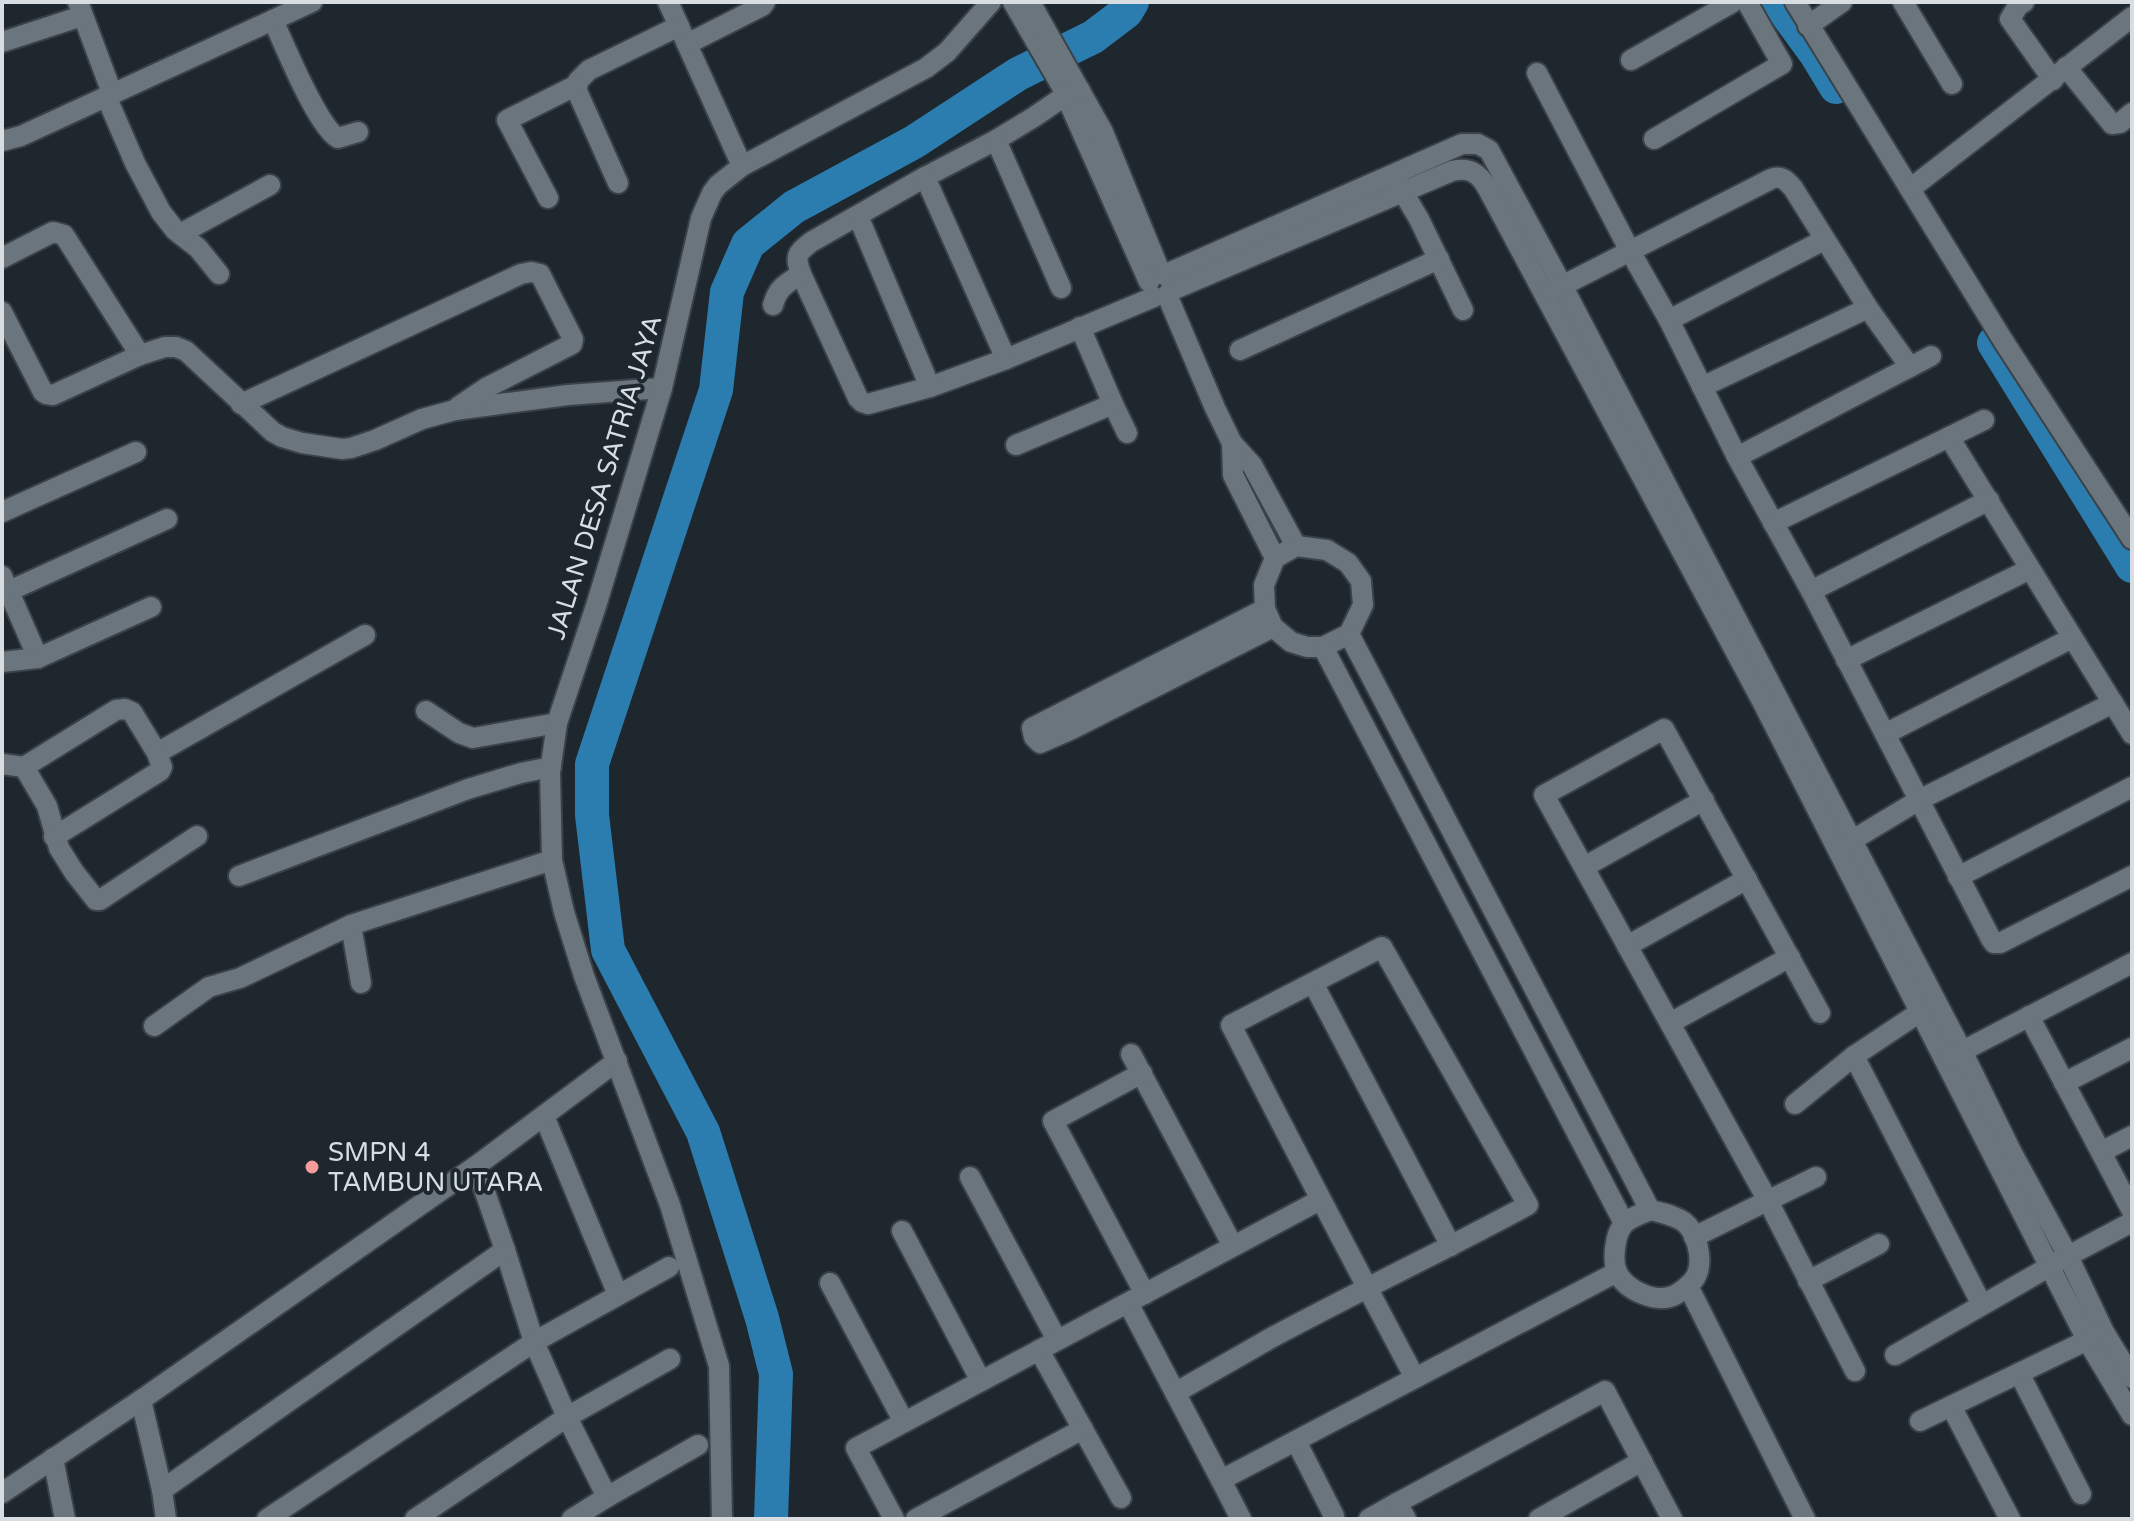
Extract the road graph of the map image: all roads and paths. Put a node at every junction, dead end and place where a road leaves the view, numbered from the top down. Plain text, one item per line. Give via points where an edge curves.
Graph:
1 (312, 2) edge
2 (668, 2) edge
3 (765, 2) edge
4 (991, 2) edge
5 (1013, 2) edge
6 (1030, 2) edge
7 (1733, 2) edge
8 (1747, 2) edge
9 (1795, 2) edge
10 (1842, 2) edge
11 (1903, 2) edge
12 (2024, 2) edge
13 (80, 9) edge
14 (280, 12) edge
15 (2132, 17) edge
16 (1808, 26) junction
17 (683, 35) junction
18 (1044, 40) junction
19 (2, 42) edge
20 (1631, 60) dead end
21 (1537, 73) dead end
22 (2060, 73) junction
23 (1952, 84) dead end
24 (577, 85) junction
25 (1070, 86) junction
26 (109, 94) junction
27 (2132, 113) edge
28 (358, 132) dead end
29 (1654, 139) dead end
30 (996, 140) junction
31 (2, 141) edge
32 (1462, 144) junction
33 (742, 166) junction
34 (1467, 169) junction
35 (925, 177) junction
36 (618, 183) dead end
37 (1398, 183) junction
38 (270, 185) dead end
39 (1910, 189) junction
40 (548, 198) dead end
41 (858, 216) junction
42 (180, 234) junction
43 (1824, 240) junction
44 (1630, 251) junction
45 (2, 258) edge
46 (1439, 259) junction
47 (219, 274) dead end
48 (801, 274) junction
49 (1562, 285) junction
50 (1161, 286) junction
51 (1061, 288) dead end
52 (1544, 296) junction
53 (773, 305) dead end
54 (1868, 308) junction
55 (1463, 310) dead end
56 (2, 312) edge
57 (1669, 320) junction
58 (1080, 327) junction
59 (1240, 350) dead end
60 (140, 355) junction
61 (1931, 356) dead end
62 (1006, 359) junction
63 (1910, 367) junction
64 (930, 387) junction
65 (1702, 387) junction
66 (662, 388) junction
67 (241, 404) junction
68 (1113, 404) junction
69 (455, 410) junction
70 (1984, 420) dead end
71 (1127, 433) dead end
72 (1949, 437) junction
73 (1232, 443) junction
74 (1016, 445) dead end
75 (136, 452) dead end
76 (1737, 457) junction
77 (1989, 500) junction
78 (2, 512) edge
79 (167, 519) dead end
80 (1773, 523) junction
81 (2132, 539) edge
82 (1296, 546) junction
83 (1688, 546) junction
84 (1275, 558) junction
85 (2030, 569) junction
86 (5, 583) edge
87 (1811, 591) junction
88 (151, 607) dead end
89 (1269, 618) junction
90 (1349, 634) junction
91 (365, 635) dead end
92 (2072, 638) junction
93 (1323, 647) junction
94 (38, 658) junction
95 (1846, 660) junction
96 (2, 662) edge
97 (2113, 703) junction
98 (426, 711) dead end
99 (557, 723) junction
100 (1885, 734) junction
101 (2132, 734) edge
102 (157, 753) junction
103 (2, 764) edge
104 (24, 767) junction
105 (551, 767) junction
106 (2132, 787) edge
107 (1704, 800) junction
108 (1919, 800) junction
109 (197, 836) dead end
110 (54, 837) junction
111 (1844, 845) junction
112 (552, 860) junction
113 (1584, 867) junction
114 (239, 876) dead end
115 (2132, 876) edge
116 (1958, 877) junction
117 (1747, 879) junction
118 (351, 925) junction
119 (1627, 946) junction
120 (1790, 957) junction
121 (2132, 963) edge
122 (361, 983) dead end
123 (1313, 983) junction
124 (1920, 1012) junction
125 (1820, 1013) dead end
126 (2029, 1016) junction
127 (1670, 1023) junction
128 (154, 1026) dead end
129 (2132, 1048) edge
130 (1131, 1054) dead end
131 (1954, 1055) junction
132 (1854, 1056) junction
133 (617, 1061) junction
134 (1142, 1073) junction
135 (2064, 1083) junction
136 (1795, 1104) dead end
137 (544, 1116) junction
138 (2132, 1136) edge
139 (2101, 1152) junction
140 (476, 1166) junction
141 (970, 1177) dead end
142 (1816, 1177) dead end
143 (1320, 1200) junction
144 (1768, 1201) junction
145 (1650, 1210) junction
146 (2132, 1211) edge
147 (2132, 1222) edge
148 (1624, 1223) junction
149 (902, 1231) dead end
150 (1694, 1237) junction
151 (1879, 1244) dead end
152 (1233, 1246) junction
153 (1451, 1246) junction
154 (505, 1250) junction
155 (2060, 1261) junction
156 (669, 1267) dead end
157 (1617, 1272) junction
158 (1808, 1281) junction
159 (830, 1283) dead end
160 (1688, 1286) junction
161 (1367, 1289) junction
162 (618, 1295) junction
163 (1137, 1298) junction
164 (1982, 1305) junction
165 (2096, 1336) junction
166 (534, 1342) junction
167 (1048, 1345) junction
168 (1895, 1355) dead end
169 (670, 1359) dead end
170 (1855, 1371) dead end
171 (2019, 1373) junction
172 (1415, 1378) junction
173 (2132, 1378) edge
174 (981, 1381) junction
175 (1175, 1393) junction
176 (141, 1400) junction
177 (1951, 1406) junction
178 (2132, 1415) edge
179 (567, 1417) junction
180 (1920, 1421) dead end
181 (904, 1422) junction
182 (1083, 1429) junction
183 (1296, 1441) junction
184 (698, 1445) dead end
185 (53, 1458) junction
186 (1642, 1461) junction
187 (1221, 1480) junction
188 (162, 1490) junction
189 (2, 1493) edge
190 (2081, 1494) dead end
191 (607, 1497) junction
192 (1121, 1498) dead end
193 (1401, 1511) edge
194 (1334, 1516) dead end
195 (65, 1519) edge
196 (166, 1519) edge
197 (267, 1519) edge
198 (415, 1519) edge
199 (572, 1519) edge
200 (722, 1519) edge
201 (894, 1519) edge
202 (916, 1519) edge
203 (1241, 1519) edge
204 (1369, 1519) edge
205 (1539, 1519) edge
206 (1672, 1519) edge
207 (1805, 1519) edge
208 (2010, 1519) edge

1 - 14 street
2 - 17 street
3 - 17 street
4 - 33 street, JALAN DESA SATRIA JAYA via 926,68
5 - 18 street
6 - 18 street
7 - 20 street
8 - 29 street via 1782,64
9 - 16 street
10 - 16 street
11 - 23 street
12 - 22 street via 2010,19
13 - 19 street
13 - 26 street
14 - 26 street
14 - 28 street via 301,81 329,131 338,138
15 - 22 street
16 - 39 street
17 - 24 street via 589,70
17 - 33 street
18 - 25 street
21 - 44 street
22 - 27 street via 2112,124
22 - 39 street
24 - 36 street
24 - 40 street via 507,120
25 - 30 street
25 - 50 street
26 - 31 street
26 - 42 street via 135,163 161,212
30 - 35 street
30 - 51 street
32 - 34 street
32 - 37 street
32 - 49 street via 1478,144 1492,154
33 - 66 street, JALAN DESA SATRIA JAYA via 718,185 701,218
34 - 37 street
34 - 52 street via 1484,183
35 - 41 street
35 - 62 street
37 - 46 street
37 - 50 street
38 - 42 street
39 - 81 street
41 - 48 street via 800,251 796,260
41 - 64 street
42 - 47 street
43 - 44 street via 1793,188 1775,177
43 - 54 street
43 - 57 street
44 - 49 street
44 - 57 street
45 - 60 street via 53,232 64,235
46 - 55 street
46 - 59 street
48 - 53 street via 781,288
48 - 64 street via 862,402
49 - 52 street
49 - 83 street
50 - 58 street
50 - 73 street
52 - 83 street
54 - 63 street
54 - 65 street
56 - 60 street via 46,394
57 - 65 street
58 - 62 street
58 - 68 street
60 - 67 street via 165,347 186,351
61 - 63 street
62 - 64 street
63 - 76 street
65 - 76 street
66 - 69 street
66 - 99 street, JALAN DESA SATRIA JAYA
67 - 69 street via 282,437 342,449
67 - 69 street via 521,274 540,274 572,344
68 - 71 street
68 - 74 street
70 - 72 street
72 - 77 street
72 - 80 street
73 - 82 street via 1252,465
73 - 84 street via 1233,475
75 - 78 street
76 - 80 street
77 - 85 street
77 - 87 street
79 - 86 street
80 - 87 street
82 - 84 street
82 - 90 street via 1327,550 1348,563 1361,581 1363,605
83 - 111 street
84 - 89 street via 1264,585
85 - 92 street
85 - 95 street
86 - 94 street
87 - 95 street
88 - 94 street
89 - 89 street via 1032,728 1034,737 1040,743 1072,729
89 - 93 street via 1291,642
90 - 93 street
90 - 145 street
91 - 102 street
92 - 97 street
92 - 100 street
93 - 148 street
94 - 96 street
95 - 100 street
97 - 101 street
97 - 108 street
98 - 99 street via 473,738
99 - 105 street, JALAN DESA SATRIA JAYA
100 - 108 street
102 - 104 street via 132,712 122,708
102 - 110 street via 160,771
103 - 104 street
104 - 110 street via 47,806
105 - 112 street, JALAN DESA SATRIA JAYA
105 - 114 street via 468,789
106 - 116 street
107 - 113 street
107 - 113 street via 1664,729 1637,743 1544,795
107 - 117 street
108 - 111 street
108 - 116 street
109 - 110 street via 99,900 74,872
111 - 124 street
111 - 131 street
112 - 118 street
112 - 133 street, JALAN DESA SATRIA JAYA via 572,938
113 - 119 street
115 - 116 street via 1997,944
117 - 119 street
117 - 120 street
118 - 122 street
118 - 128 street via 240,978 209,987
119 - 127 street
120 - 125 street
120 - 127 street
121 - 126 street
123 - 143 street via 1231,1025
123 - 153 street
123 - 153 street via 1382,947 1528,1205
124 - 131 street
124 - 132 street
126 - 131 street
126 - 135 street
127 - 144 street
129 - 135 street
130 - 134 street
131 - 155 street via 2011,1151
132 - 136 street
132 - 164 street
133 - 137 street
133 - 200 street, JALAN DESA SATRIA JAYA via 670,1205 719,1366
134 - 152 street
134 - 163 street via 1053,1121
135 - 139 street
137 - 140 street
137 - 162 street
138 - 139 street
139 - 146 street
140 - 154 street
140 - 176 street
141 - 167 street
142 - 144 street
143 - 152 street
143 - 161 street
144 - 150 street
144 - 158 street
145 - 148 street
145 - 150 street via 1688,1224
147 - 155 street
148 - 157 street via 1614,1240
149 - 174 street
150 - 160 street via 1699,1246 1697,1274
151 - 158 street
152 - 163 street
153 - 161 street
154 - 166 street
154 - 188 street
155 - 164 street
155 - 165 street
156 - 162 street
157 - 160 street via 1635,1291 1661,1299
157 - 172 street
158 - 170 street
159 - 181 street
160 - 207 street
161 - 172 street
161 - 175 street
162 - 166 street
163 - 167 street
163 - 175 street
164 - 168 street
165 - 171 street
165 - 173 street
165 - 178 street
166 - 179 street
166 - 197 street
167 - 174 street
167 - 182 street
169 - 179 street
171 - 177 street
171 - 190 street
172 - 183 street
174 - 181 street
175 - 187 street
176 - 185 street
176 - 188 street
177 - 180 street
177 - 208 street
179 - 191 street
179 - 198 street
181 - 201 street via 856,1448
182 - 192 street
182 - 202 street
183 - 187 street
183 - 194 street
184 - 191 street
185 - 189 street
185 - 195 street
186 - 193 street via 1605,1391
186 - 205 street
186 - 206 street
187 - 203 street
188 - 196 street
191 - 199 street
193 - 204 street

